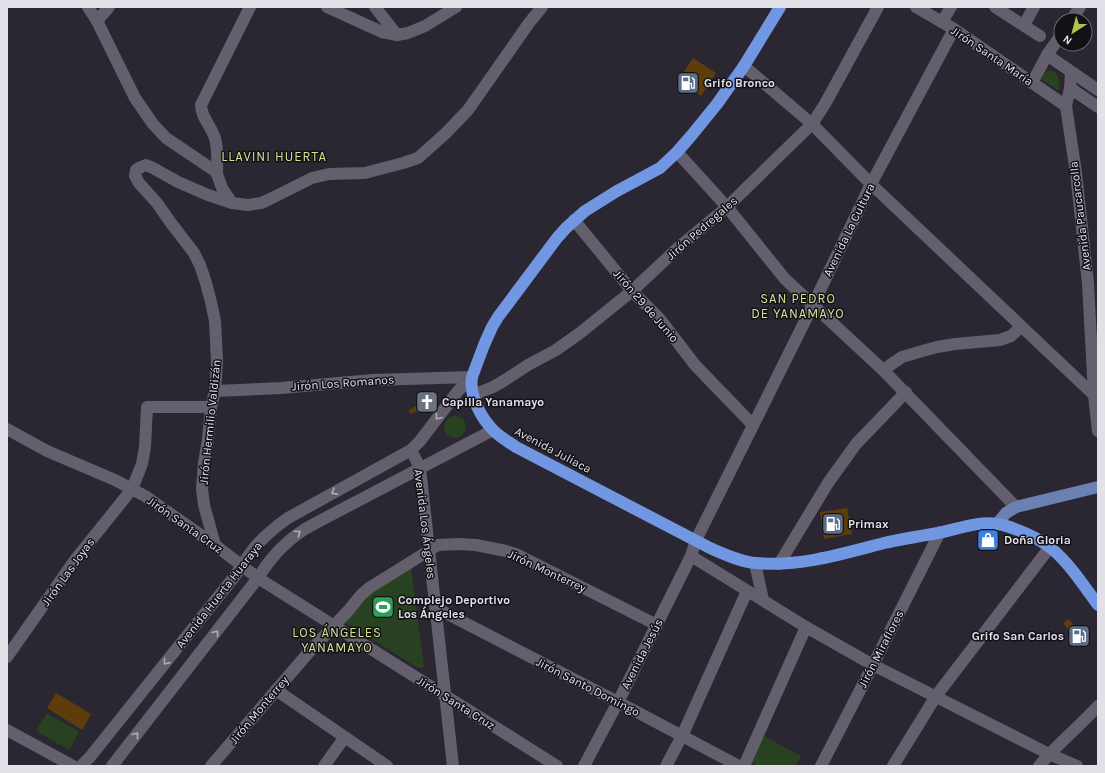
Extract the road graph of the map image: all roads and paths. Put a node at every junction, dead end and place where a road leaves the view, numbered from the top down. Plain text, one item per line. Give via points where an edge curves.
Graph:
1 (88, 7) edge
2 (109, 7) edge
3 (250, 7) edge
4 (327, 7) edge
5 (375, 7) edge
6 (456, 7) edge
7 (542, 7) edge
8 (780, 7) edge
9 (878, 7) edge
10 (916, 7) edge
11 (951, 7) edge
12 (995, 7) edge
13 (1034, 7) edge
14 (97, 22) junction
15 (942, 22) junction
16 (1024, 25) junction
17 (954, 30) junction
18 (397, 35) junction
19 (1040, 36) dead end
20 (1053, 46) edge
21 (1047, 55) junction
22 (744, 66) junction
23 (1071, 73) junction
24 (1032, 83) junction
25 (1070, 88) junction
26 (1098, 90) edge
27 (1066, 106) junction
28 (1098, 107) edge
29 (812, 124) junction
30 (677, 152) junction
31 (217, 174) junction
32 (871, 184) junction
33 (232, 203) junction
34 (727, 207) junction
35 (574, 220) junction
36 (632, 291) junction
37 (813, 305) junction
38 (1021, 327) junction
39 (883, 370) junction
40 (472, 377) junction
41 (214, 391) junction
42 (906, 392) junction
43 (473, 395) junction
44 (1094, 395) junction
45 (211, 407) junction
46 (753, 425) junction
47 (493, 430) junction
48 (1098, 431) edge
49 (9, 434) edge
50 (411, 450) junction
51 (420, 468) junction
52 (1098, 488) edge
53 (132, 489) junction
54 (1016, 507) junction
55 (997, 524) junction
56 (940, 532) junction
57 (696, 540) junction
58 (215, 545) junction
59 (1050, 547) junction
60 (429, 551) junction
61 (691, 556) junction
62 (755, 563) junction
63 (780, 564) junction
64 (242, 566) junction
65 (258, 578) junction
66 (747, 591) junction
67 (763, 600) junction
68 (1098, 605) edge
69 (436, 608) junction
70 (334, 625) junction
71 (657, 625) junction
72 (806, 627) junction
73 (7, 657) edge
74 (873, 665) junction
75 (276, 690) junction
76 (936, 696) junction
77 (446, 697) junction
78 (618, 702) junction
79 (1098, 706) edge
80 (7, 730) edge
81 (682, 736) junction
82 (345, 738) junction
83 (1049, 754) junction
84 (73, 766) edge
85 (81, 766) edge
86 (112, 766) edge
87 (212, 766) edge
88 (324, 766) edge
89 (387, 766) edge
90 (453, 766) edge
91 (557, 766) edge
92 (584, 766) edge
93 (666, 766) edge
94 (739, 766) edge
95 (744, 766) edge
96 (821, 766) edge
97 (893, 766) edge
98 (1039, 766) edge
99 (1077, 766) edge

1 - 14 street
2 - 14 street
3 - 31 street via 201,105 201,112 211,128 216,143
4 - 18 street via 382,32
5 - 18 street
6 - 18 street via 425,26
7 - 33 street, Jirón Hermilio Valdizán via 468,110 418,158 364,173 329,174 312,178 270,199 248,205
8 - 22 highway, Avenida Juliaca
9 - 29 street, Jirón Pedregales
10 - 15 street, Jirón Santa María
11 - 15 street
12 - 16 street
13 - 16 street
14 - 31 street via 135,98 153,124 166,138
15 - 17 street, Jirón Santa María
16 - 19 street
17 - 24 street, Jirón Santa María
17 - 32 street, Avenida La Cultura
20 - 21 street
21 - 23 street
21 - 24 street
22 - 29 street
22 - 30 highway, Avenida Juliaca via 717,104
23 - 25 street, Avenida Paucarcolla
23 - 26 street
24 - 27 street, Jirón Santa María
25 - 27 street, Avenida Paucarcolla
25 - 28 street
27 - 44 street, Avenida Paucarcolla via 1088,283
29 - 32 street
29 - 34 street, Jirón Pedregales
30 - 34 street
30 - 35 highway, Avenida Juliaca via 660,168 617,191
31 - 33 street
32 - 37 street, Avenida La Cultura
32 - 38 street
33 - 41 street, Jirón Hermilio Valdizán via 191,188 146,165 136,170 135,176 139,183 187,243 200,265 215,321 218,362
34 - 36 street, Jirón Pedregales
34 - 37 street via 785,279
35 - 36 street, Jirón 29 de Junio
35 - 40 highway, Avenida Juliaca via 548,250 498,318
36 - 43 street, Jirón Pedregales via 556,350 499,384
36 - 46 street, Jirón 29 de Junio via 659,318 695,365
37 - 39 street
37 - 46 street, Avenida La Cultura
38 - 39 street via 1011,336 1000,340 937,347 902,357
38 - 44 street
39 - 42 street
40 - 41 street, Jirón Los Romanos via 373,380 288,388
40 - 43 highway, Avenida Juliaca
40 -> 50 street, Avenida Huerta Huaraya
41 - 45 street, Jirón Hermilio Valdizán
42 - 54 street
42 - 63 street via 856,444 828,483
43 - 47 highway, Avenida Juliaca
44 - 48 street, Avenida Paucarcolla
45 - 53 street, Jirón Las Joyas via 147,407 145,448
45 - 58 street, Jirón Hermilio Valdizán via 202,490
46 - 57 street, Avenida La Cultura
47 - 51 street, Avenida Huerta Huaraya
47 - 57 highway, Avenida Juliaca via 516,447
49 - 53 street, Jirón Santa Cruz
50 - 51 street, Avenida Los Ángeles
50 -> 64 street, Avenida Huerta Huaraya via 283,521 252,551
51 - 60 street, Avenida Los Ángeles
65 -> 51 street, Avenida Huerta Huaraya via 283,545 296,534
52 - 54 main road
53 - 58 street, Jirón Santa Cruz
53 - 73 street, Jirón Las Joyas via 75,560
54 - 55 main road via 1006,513
55 - 56 highway, Avenida Juliaca via 965,525
55 - 59 highway, Avenida Juliaca via 1032,536
56 - 63 highway, Avenida Juliaca via 818,560
56 - 74 street, Jirón Miraflores
57 - 61 street, Avenida Jesús
57 - 62 highway, Avenida Juliaca via 723,554
58 - 64 street, Jirón Santa Cruz
59 - 68 highway, Avenida Juliaca
59 - 76 street
60 - 69 street, Avenida Los Ángeles
60 - 70 street, Jirón Monterrey via 369,588
60 - 71 street, Jirón Monterrey via 438,545 459,544 506,551
61 - 66 street
61 - 71 street, Avenida Jesús
62 - 63 highway, Avenida Juliaca
62 - 67 street
64 - 65 street, Jirón Santa Cruz
64 -> 85 street, Avenida Huerta Huaraya
65 - 70 street, Jirón Santa Cruz
86 -> 65 street, Avenida Huerta Huaraya
66 - 67 street
66 - 81 street
67 - 72 street
69 - 77 street, Avenida Los Ángeles
69 - 78 street, Jirón Santo Domingo
70 - 75 street, Jirón Monterrey
70 - 77 street, Jirón Santa Cruz
71 - 78 street, Avenida Jesús
72 - 74 street
72 - 95 street
74 - 76 street
74 - 96 street, Jirón Miraflores
75 - 82 street
75 - 87 street, Jirón Monterrey
76 - 83 street
76 - 97 street
77 - 90 street, Avenida Los Ángeles
77 - 91 street, Jirón Santa Cruz
78 - 81 street, Jirón Santo Domingo
78 - 92 street, Avenida Jesús
79 - 83 street
80 - 84 street
81 - 93 street
81 - 94 street, Jirón Santo Domingo
82 - 88 street
82 - 89 street
83 - 98 street
83 - 99 street

